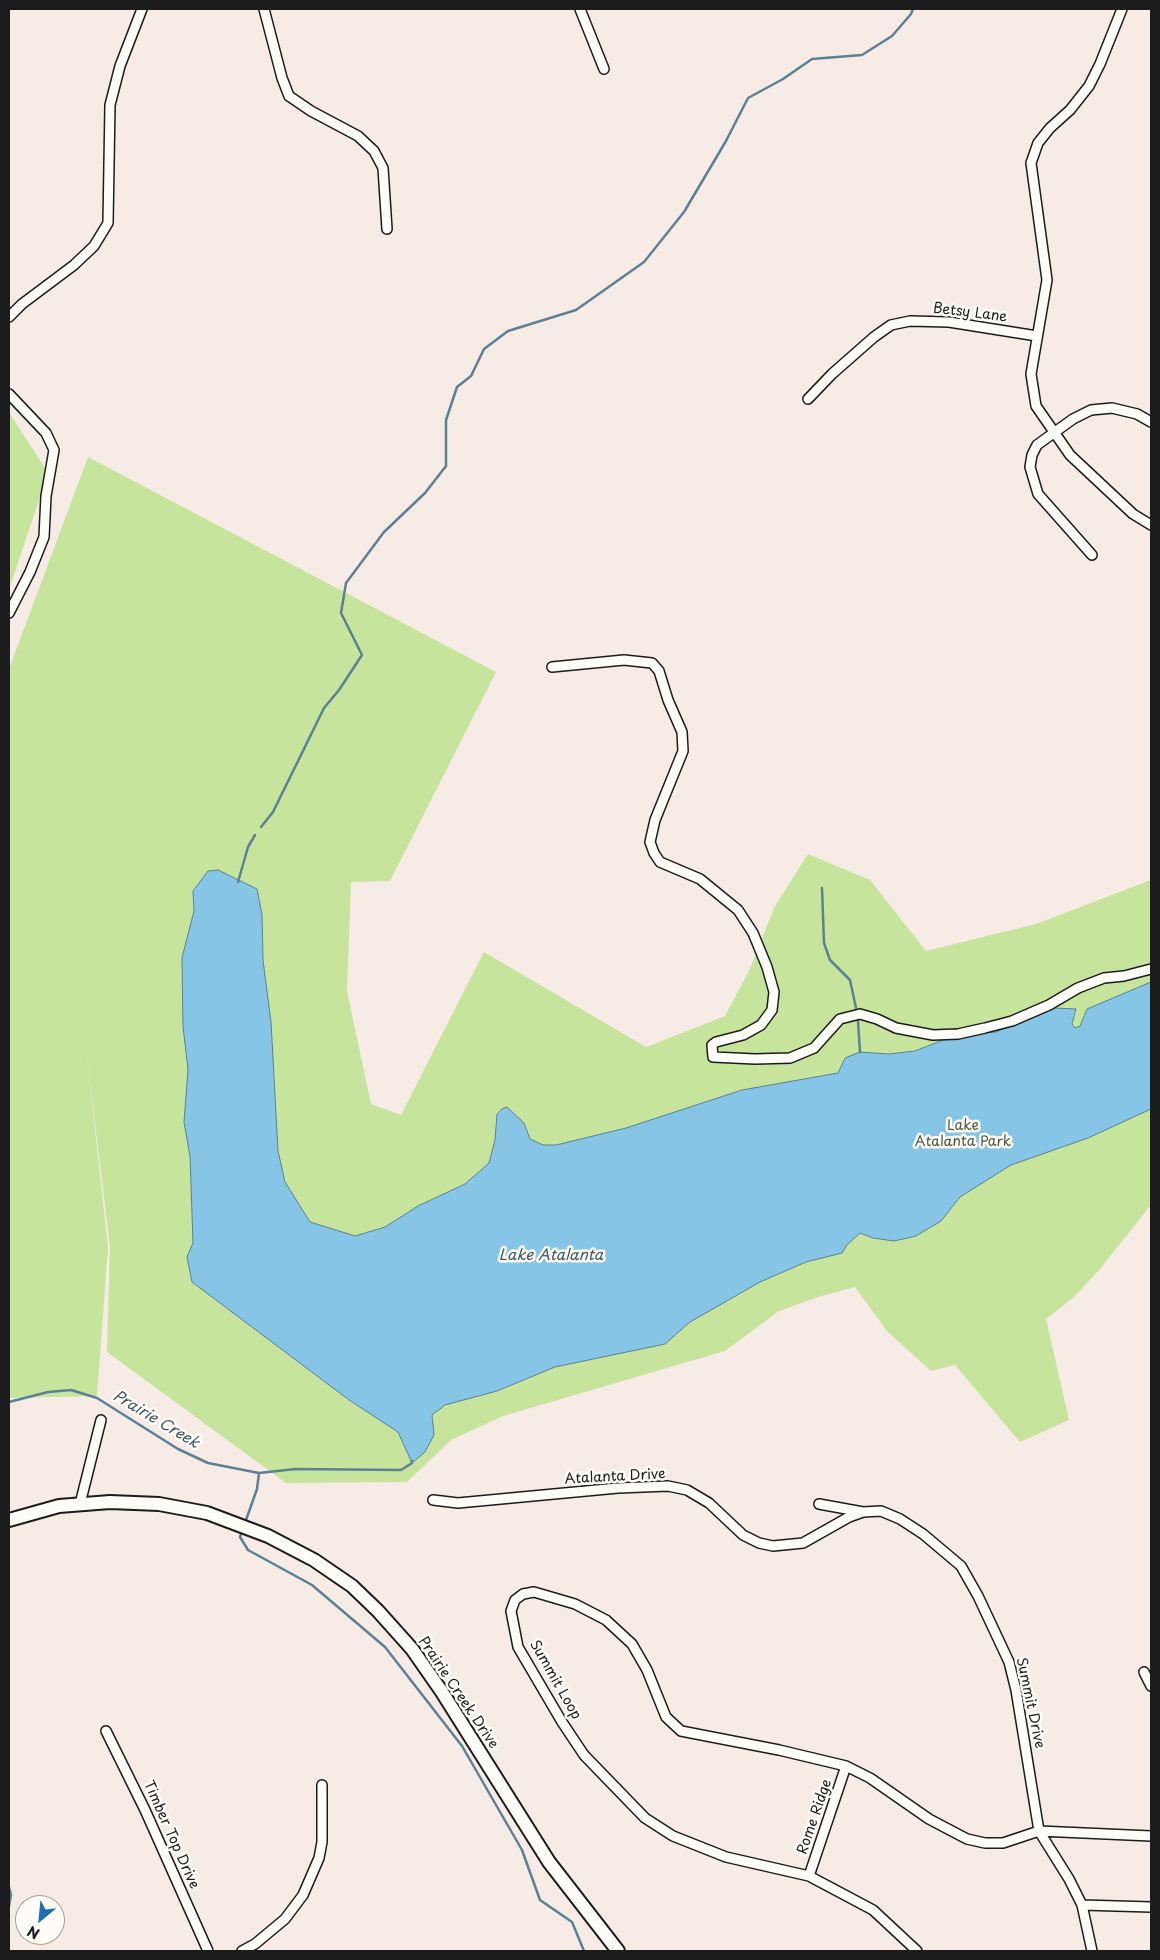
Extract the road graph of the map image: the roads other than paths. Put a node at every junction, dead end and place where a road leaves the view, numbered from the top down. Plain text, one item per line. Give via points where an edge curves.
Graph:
1 (142, 9) edge
2 (264, 9) edge
3 (580, 9) edge
4 (1122, 9) edge
5 (604, 69) dead end
6 (387, 229) dead end
7 (9, 317) edge
8 (1037, 336) junction
9 (9, 394) edge
10 (808, 399) dead end
11 (1151, 422) edge
12 (1053, 433) junction
13 (1151, 525) edge
14 (1092, 555) dead end
15 (9, 613) edge
16 (552, 667) dead end
17 (1151, 969) edge
18 (101, 1420) dead end
19 (433, 1500) dead end
20 (80, 1504) junction
21 (819, 1504) dead end
22 (863, 1512) junction
23 (9, 1520) edge
24 (1144, 1672) dead end
25 (1151, 1686) edge
26 (106, 1731) dead end
27 (846, 1766) junction
28 (322, 1785) dead end
29 (1039, 1831) junction
30 (1151, 1836) edge
31 (809, 1876) junction
32 (1082, 1905) junction
33 (1151, 1908) edge
34 (208, 1951) edge
35 (242, 1951) edge
36 (618, 1951) edge
37 (917, 1951) edge
38 (1092, 1951) edge

1 - 7 street via 120,66 110,105 108,223 94,246 74,265
2 - 6 street via 289,96 358,136 374,151 383,168
3 - 5 street
4 - 8 street via 1089,86 1038,143 1031,163 1047,280
8 - 10 street, Betsy Lane via 949,322 910,321 891,325 832,374
8 - 12 street via 1031,374 1036,406
9 - 15 street via 46,433 54,450 46,496 44,537
11 - 12 street via 1137,414 1112,408 1091,410
12 - 13 street via 1070,455 1133,514
12 - 14 street via 1037,445 1032,455 1030,467 1038,494
16 - 17 street via 624,660 652,663 660,671 682,732 683,751 654,820 650,842 660,862 700,879 738,910 753,933 774,992 772,1010 761,1025 743,1035 716,1042 712,1045 713,1057 790,1058 814,1048 840,1019 860,1014 896,1028 933,1035 958,1034 1021,1017 1104,978
18 - 20 street
19 - 22 street, Atalanta Drive via 458,1503 668,1486 687,1490 709,1502 743,1535 773,1546 803,1543
20 - 23 main road, Prairie Creek Drive via 59,1506
20 - 36 main road, Prairie Creek Drive via 159,1504 207,1513 268,1536 314,1560 352,1586 412,1650 549,1862
21 - 22 street, Summit Drive
22 - 29 street, Summit Drive via 881,1511 923,1534 961,1566 974,1588 1010,1662
24 - 25 street
26 - 34 street, Timber Top Drive
27 - 29 street, Summit Loop via 870,1778 929,1819 967,1839 985,1844 1003,1843
27 - 31 street, Rome Ridge
27 - 31 street, Summit Loop via 681,1731 666,1716 632,1644 606,1620 575,1604 534,1592 515,1600 511,1611 518,1647 562,1722 584,1755 645,1818 673,1836 726,1857
28 - 35 street via 322,1842 319,1858 303,1895 285,1918
29 - 30 street
29 - 32 street, Summit Drive
31 - 37 street, Summit Loop via 873,1910
32 - 33 street
32 - 38 street, Summit Drive

